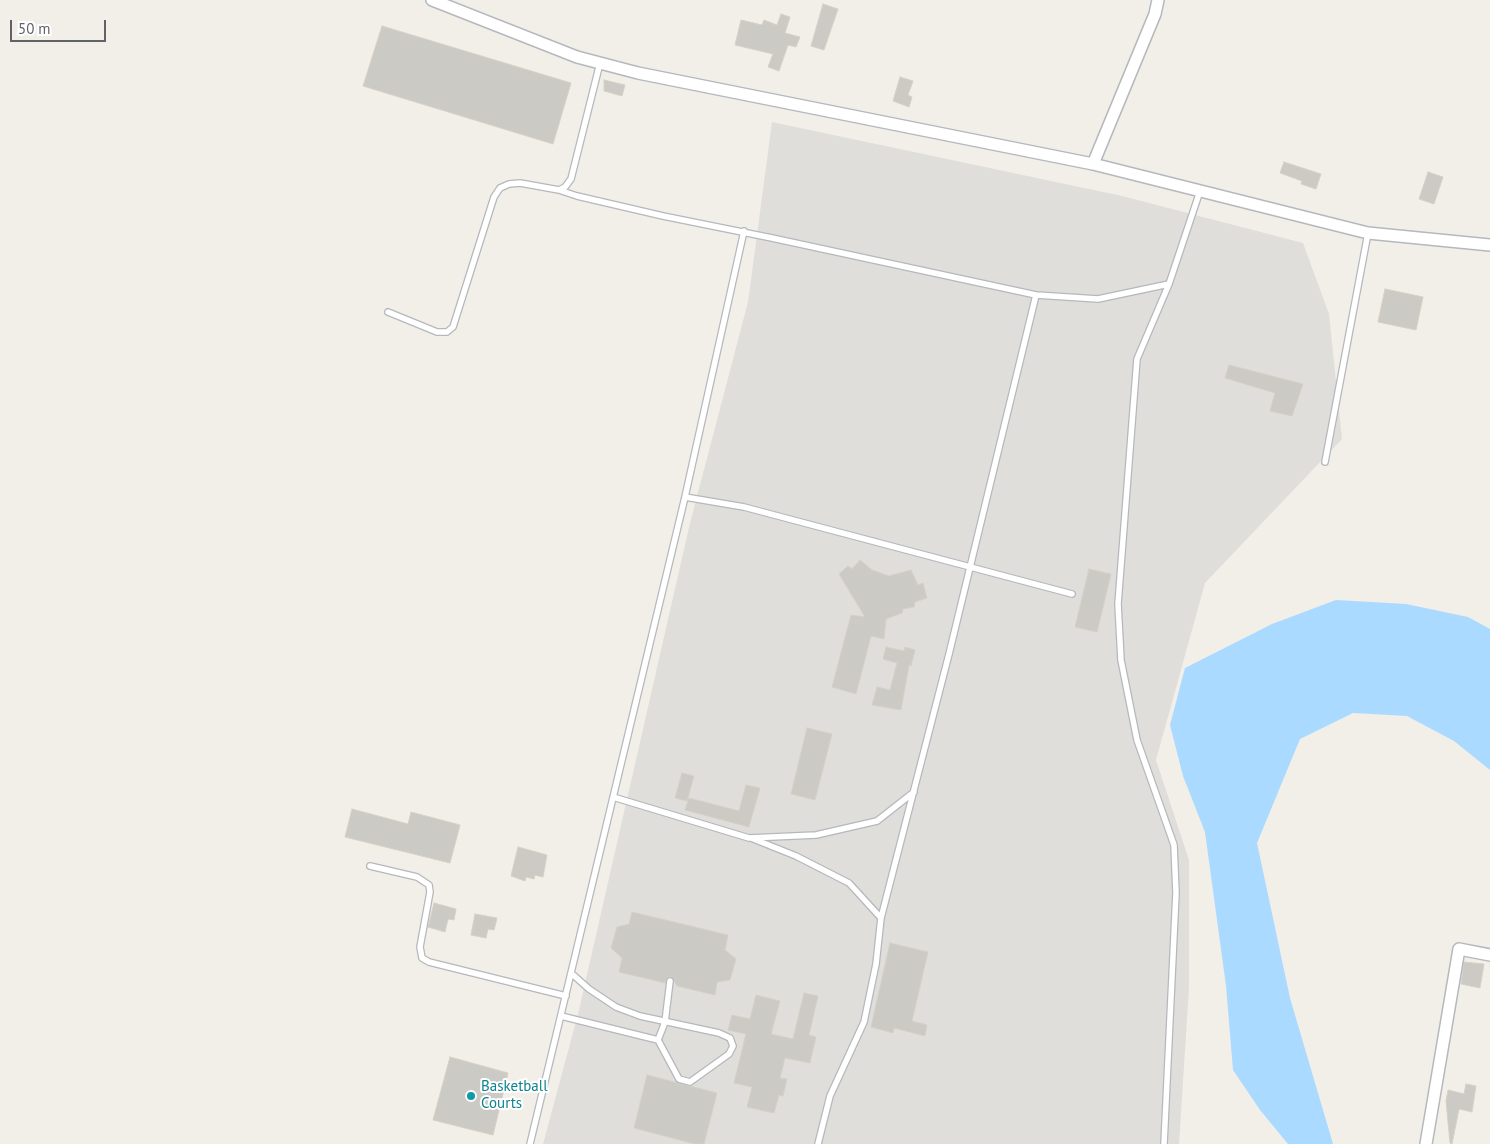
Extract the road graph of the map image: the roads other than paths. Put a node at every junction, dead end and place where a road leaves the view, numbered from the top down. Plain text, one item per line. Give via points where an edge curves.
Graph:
1 (432, 0) edge
2 (1158, 0) edge
3 (600, 63) junction
4 (1093, 164) junction
5 (559, 190) junction
6 (1200, 191) junction
7 (744, 231) junction
8 (1368, 233) junction
9 (1490, 245) edge
10 (1169, 284) junction
11 (1036, 295) junction
12 (388, 312) dead end
13 (1325, 462) dead end
14 (686, 497) junction
15 (970, 566) junction
16 (1072, 594) dead end
17 (914, 792) junction
18 (613, 797) junction
19 (749, 838) junction
20 (370, 866) dead end
21 (881, 918) junction
22 (1490, 955) edge
23 (571, 973) junction
24 (670, 981) dead end
25 (566, 996) junction
26 (561, 1016) junction
27 (665, 1022) junction
28 (658, 1040) junction
29 (530, 1144) edge
30 (818, 1144) edge
31 (1164, 1144) edge
32 (1426, 1144) edge

1 - 3 street
2 - 4 street
3 - 4 street
3 - 5 lane via 571,179 566,187
4 - 6 street
5 - 7 lane via 663,216
5 - 12 lane via 520,183 500,188 494,197 457,317 447,332 436,332
6 - 8 street
6 - 10 lane
7 - 11 lane
7 - 14 lane
8 - 9 street
8 - 13 lane
10 - 11 lane via 1098,299
10 - 31 lane via 1137,359 1118,604 1120,660 1137,740 1174,844 1176,893
11 - 15 lane
14 - 15 lane via 744,507
14 - 18 lane
15 - 16 lane
15 - 17 lane
17 - 19 lane via 877,821 816,835
17 - 21 lane
18 - 19 lane
18 - 23 lane
19 - 21 lane via 796,856 849,883
20 - 25 lane via 417,877 429,885 420,948 422,958
21 - 30 lane via 864,1022 830,1096
22 - 32 street via 1459,949
23 - 25 lane
23 - 27 lane via 616,1007
24 - 27 lane
25 - 26 lane
26 - 28 lane
26 - 29 lane
27 - 28 lane
27 - 28 lane via 719,1033 730,1038 733,1046 729,1054 690,1082 679,1079

